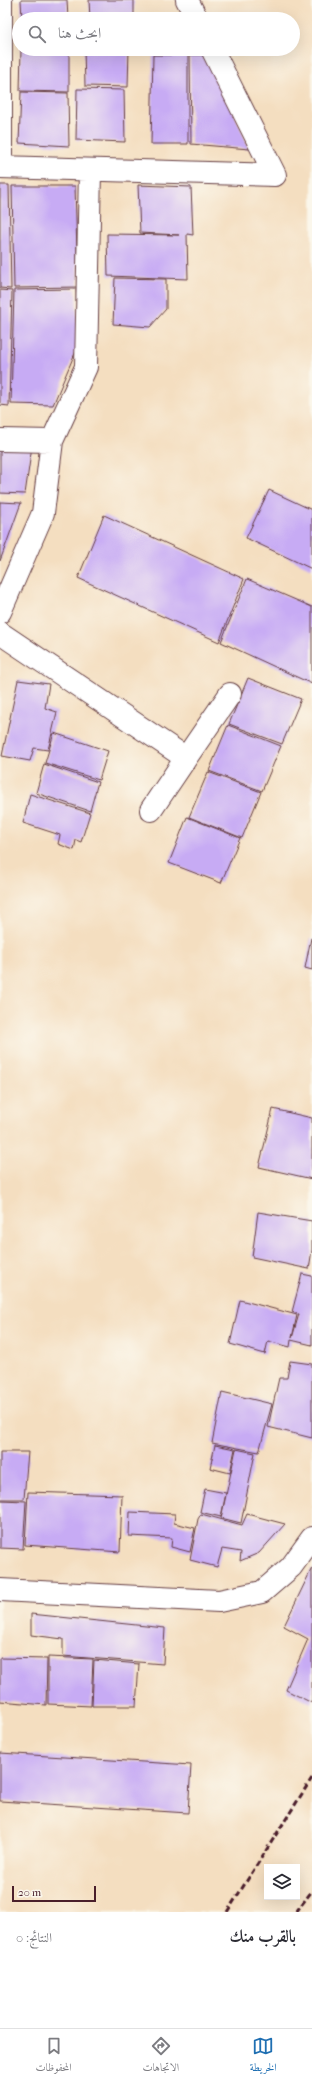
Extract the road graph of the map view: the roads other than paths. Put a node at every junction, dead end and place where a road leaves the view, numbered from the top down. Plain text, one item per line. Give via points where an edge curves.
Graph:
1 (1, 0) edge
2 (187, 0) edge
3 (193, 12) edge
4 (216, 56) edge
5 (0, 167) edge
6 (90, 170) junction
7 (0, 440) edge
8 (52, 441) junction
9 (0, 612) edge
10 (0, 633) edge
11 (230, 694) dead end
12 (186, 758) junction
13 (151, 810) dead end
14 (312, 1538) edge
15 (0, 1590) edge

1 - 5 street
2 - 3 street
4 - 6 street via 275,175
5 - 6 street
6 - 8 street via 86,367
7 - 8 street
8 - 9 street via 43,513
10 - 12 street
11 - 12 street
12 - 13 street
14 - 15 street via 291,1567 262,1592 219,1601

